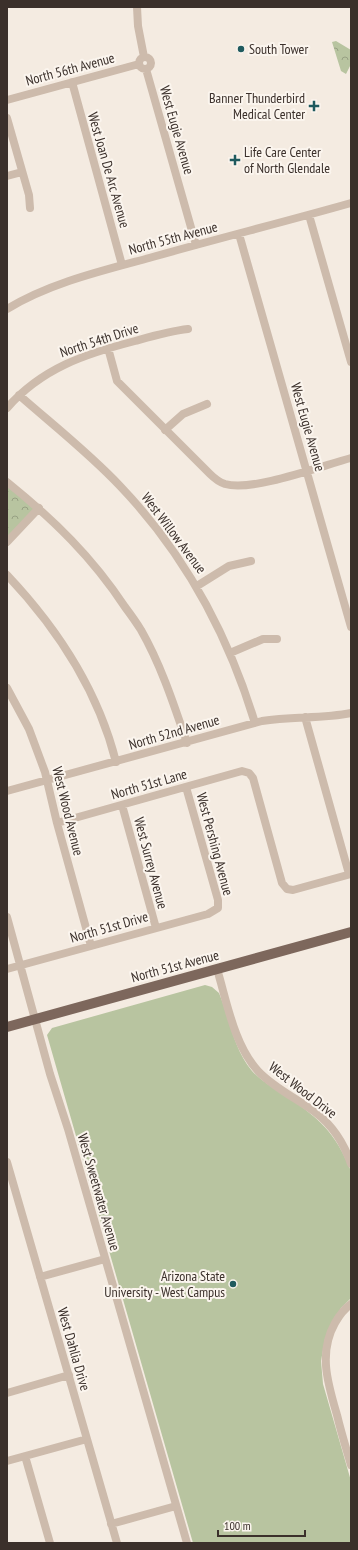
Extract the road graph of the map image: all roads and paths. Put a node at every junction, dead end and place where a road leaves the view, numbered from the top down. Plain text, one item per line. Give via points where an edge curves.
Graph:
1 (137, 7) edge
2 (143, 63) junction
3 (72, 82) junction
4 (7, 100) edge
5 (7, 118) edge
6 (22, 172) junction
7 (7, 176) edge
8 (351, 203) edge
9 (30, 208) dead end
10 (309, 215) junction
11 (239, 234) junction
12 (196, 245) junction
13 (122, 265) junction
14 (7, 309) edge
15 (188, 329) dead end
16 (108, 348) junction
17 (351, 362) edge
18 (19, 395) junction
19 (207, 404) dead end
20 (7, 408) edge
21 (165, 430) junction
22 (351, 458) edge
23 (306, 471) junction
24 (7, 482) edge
25 (39, 508) junction
26 (7, 542) edge
27 (251, 561) dead end
28 (7, 576) edge
29 (197, 586) junction
30 (351, 627) edge
31 (276, 639) dead end
32 (230, 653) junction
33 (7, 688) edge
34 (351, 713) edge
35 (305, 717) junction
36 (255, 723) junction
37 (187, 743) junction
38 (116, 762) junction
39 (48, 780) junction
40 (186, 787) junction
41 (7, 791) edge
42 (122, 805) junction
43 (57, 823) junction
44 (350, 874) edge
45 (218, 908) joint
46 (7, 917) edge
47 (156, 928) junction
48 (351, 932) edge
49 (91, 946) junction
50 (20, 966) junction
51 (7, 969) edge
52 (217, 969) junction
53 (35, 1019) junction
54 (7, 1027) edge
55 (7, 1162) edge
56 (351, 1164) edge
57 (105, 1259) junction
58 (40, 1277) junction
59 (351, 1304) edge
60 (69, 1375) junction
61 (7, 1393) edge
62 (87, 1439) junction
63 (25, 1456) junction
64 (7, 1461) edge
65 (351, 1465) edge
66 (176, 1506) junction
67 (111, 1524) junction
68 (50, 1543) edge
69 (117, 1543) edge
70 (187, 1543) edge

1 - 2 street, West Eugie Avenue
2 - 3 street, North 56th Avenue
2 - 12 street, West Eugie Avenue
3 - 4 street, North 56th Avenue
3 - 13 street, West Joan De Arc Avenue
5 - 6 street
6 - 7 street
6 - 9 street
8 - 10 street, North 55th Avenue
10 - 11 street, North 55th Avenue
10 - 17 street
11 - 12 street, North 55th Avenue
11 - 23 street, West Eugie Avenue
12 - 13 street, North 55th Avenue
13 - 14 street, North 55th Avenue via 60,284
15 - 16 street, North 54th Drive
16 - 18 street, North 54th Drive via 59,367
16 - 21 street via 118,381
18 - 20 street, North 54th Drive
18 - 29 street, West Willow Avenue via 124,490 163,536
19 - 21 street via 183,414
21 - 23 street via 210,474 224,484 260,483
22 - 23 street
23 - 30 street, West Eugie Avenue
24 - 25 street
25 - 26 street
25 - 37 street via 93,563 141,630 169,691
27 - 29 street via 229,566
28 - 38 street via 44,616 77,665 100,713
29 - 32 street, West Willow Avenue
31 - 32 street via 263,639
32 - 36 street, West Willow Avenue
33 - 39 street, West Wood Avenue via 29,729
34 - 35 street, North 52nd Avenue
35 - 36 street, North 52nd Avenue
35 - 44 street
36 - 37 street, North 52nd Avenue
37 - 38 street, North 52nd Avenue
38 - 39 street, North 52nd Avenue
39 - 41 street, North 52nd Avenue
39 - 43 street, West Wood Avenue
40 - 42 street, North 51st Lane
40 - 44 street, North 51st Lane via 242,771 249,773 253,778 282,883 287,890
40 - 45 street, West Pershing Avenue via 218,900
42 - 43 street, North 51st Lane
42 - 47 street, West Surrey Avenue
43 - 49 street, West Wood Avenue
45 - 47 street, North 51st Drive via 208,914
46 - 50 street, West Sweetwater Avenue
47 - 49 street, North 51st Drive
48 - 52 main road, North 51st Avenue
49 - 50 street, North 51st Drive
50 - 51 street, North 51st Drive
50 - 53 street, West Sweetwater Avenue
52 - 53 main road, North 51st Avenue
52 - 56 street, West Wood Drive via 245,1055 258,1071 327,1123 344,1145
53 - 54 main road, North 51st Avenue
53 - 57 street, West Sweetwater Avenue
55 - 58 street, West Dahlia Drive
57 - 58 street
57 - 66 street, West Sweetwater Avenue
58 - 60 street, West Dahlia Drive
59 - 65 street via 339,1317 330,1335 325,1364 328,1386
60 - 61 street
60 - 62 street, West Dahlia Drive
62 - 63 street
62 - 67 street, West Dahlia Drive
63 - 64 street
63 - 68 street
66 - 67 street
66 - 70 street, West Sweetwater Avenue
67 - 69 street, West Dahlia Drive

